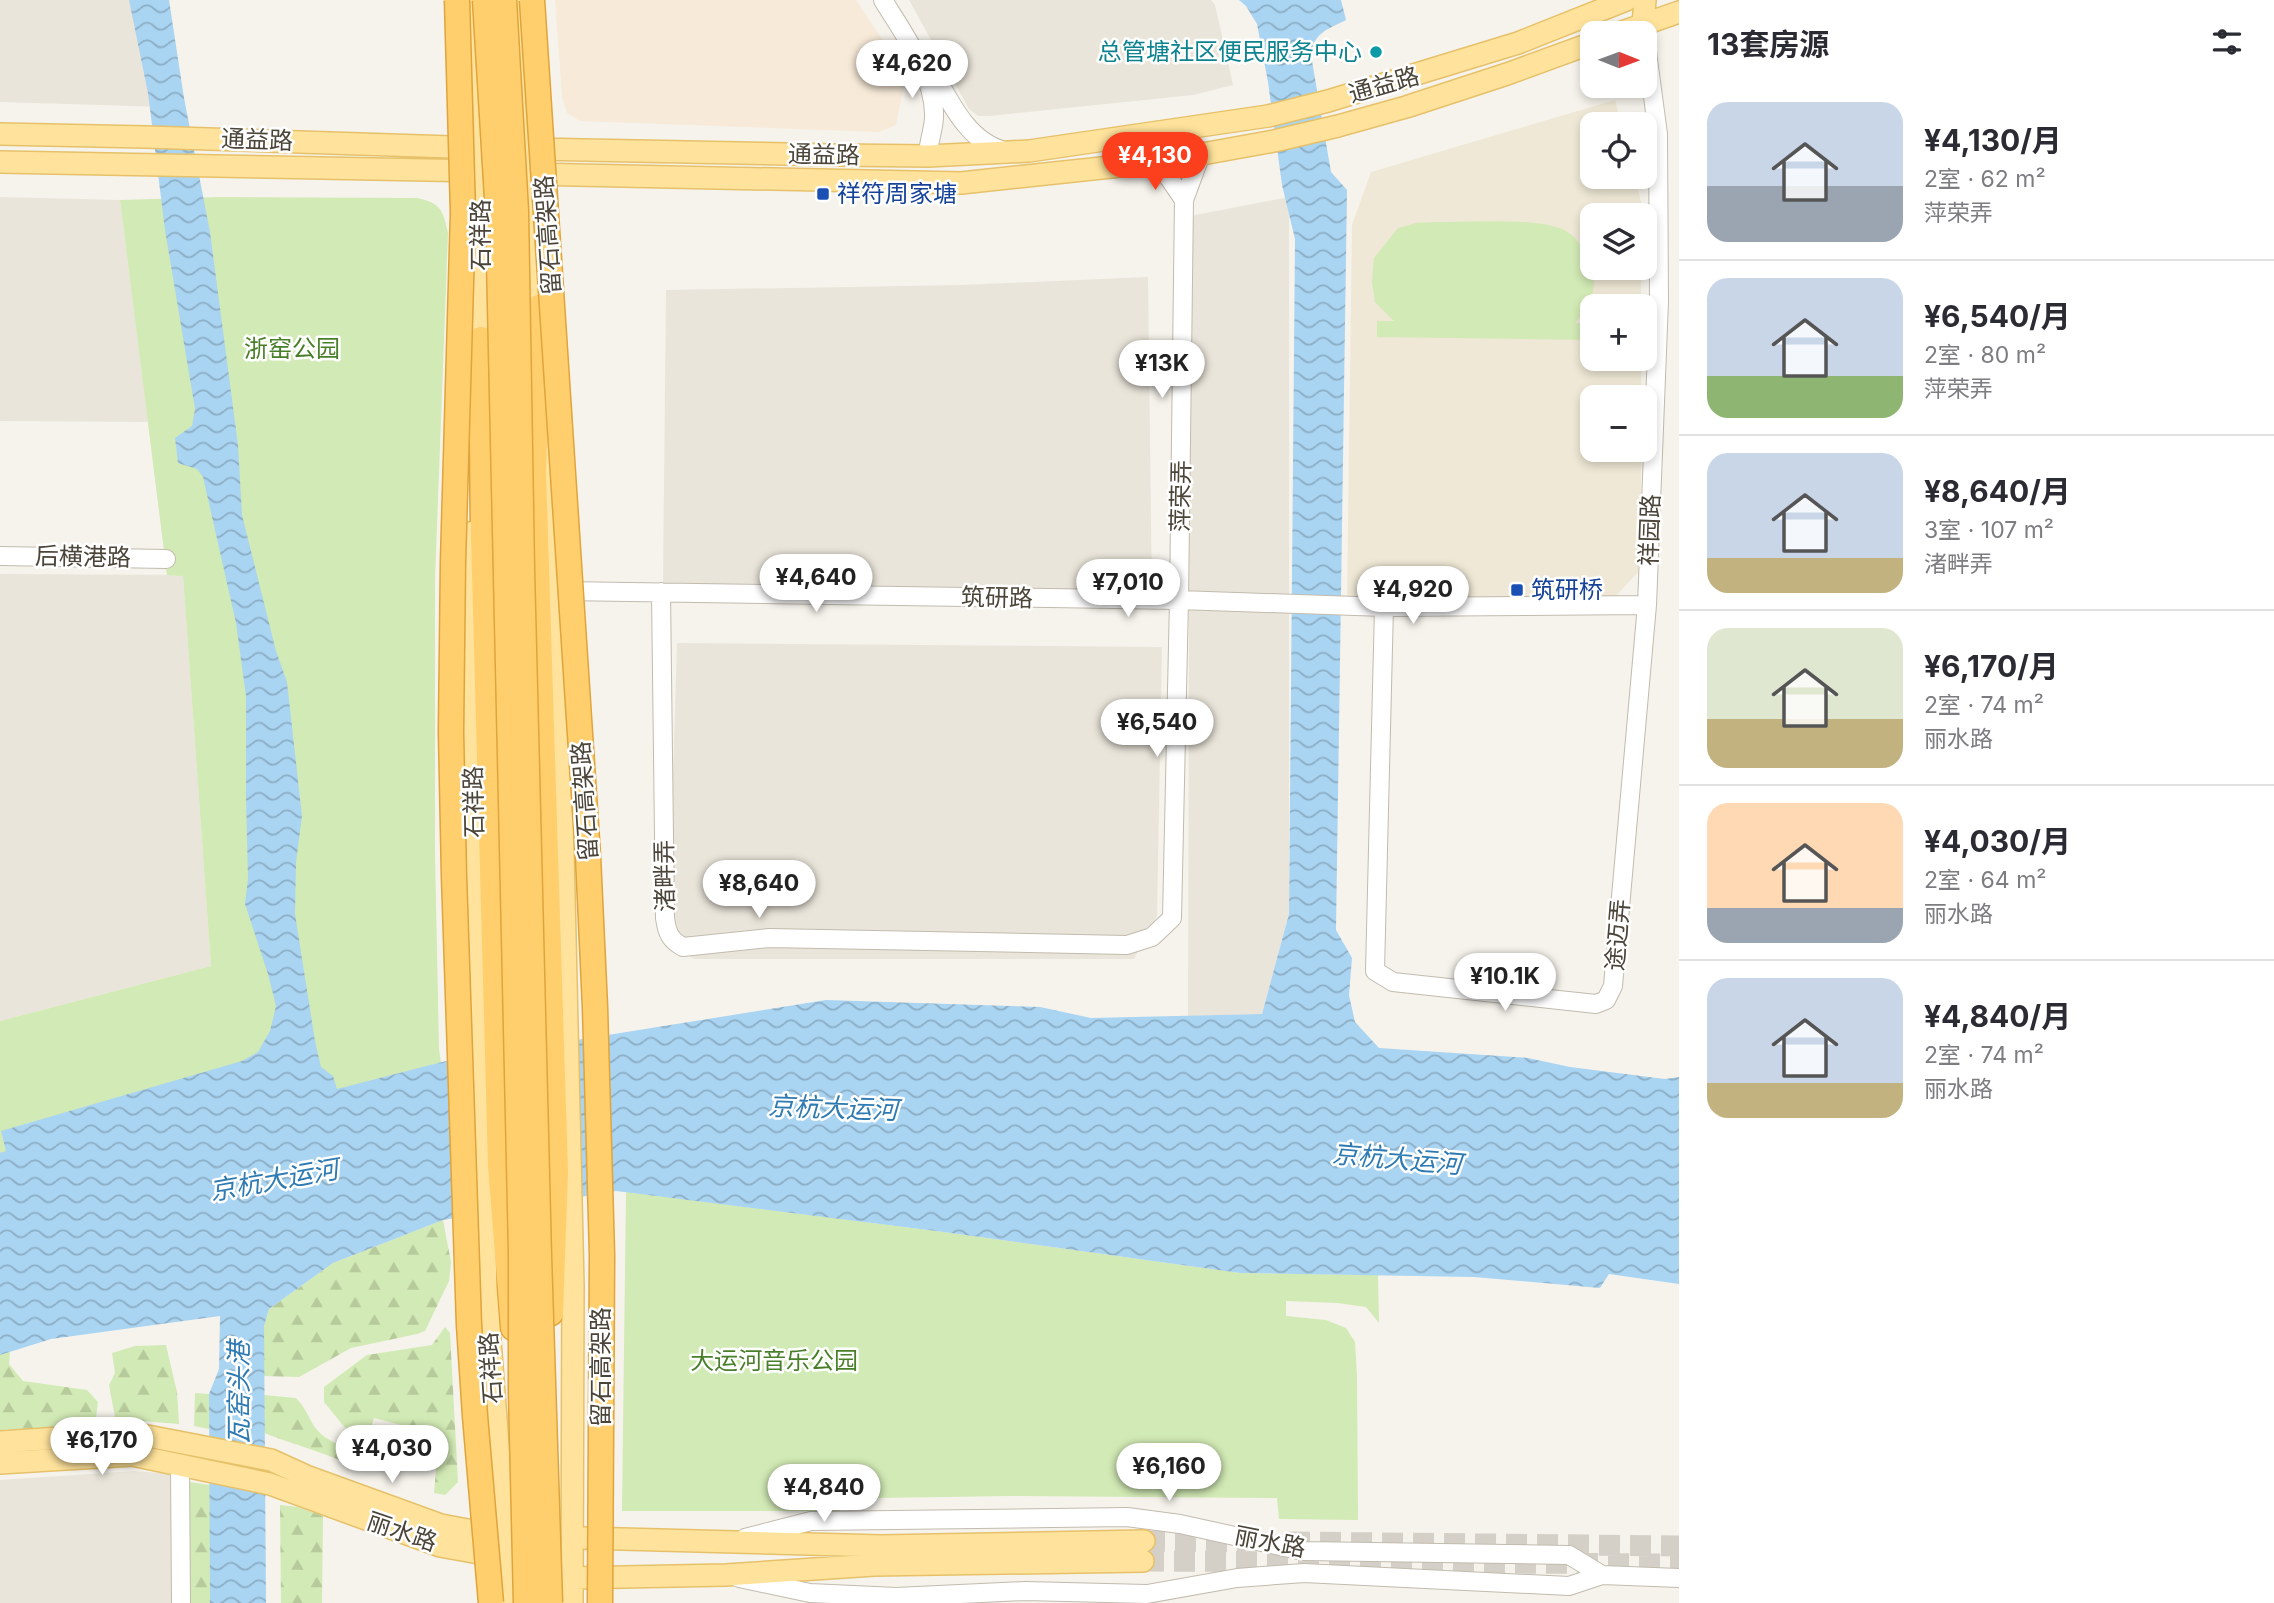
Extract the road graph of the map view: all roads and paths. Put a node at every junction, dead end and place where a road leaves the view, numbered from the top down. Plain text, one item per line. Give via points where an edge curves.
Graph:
1 (457, 0) edge
2 (472, 0) edge
3 (485, 0) edge
4 (504, 0) edge
5 (518, 0) edge
6 (532, 0) edge
7 (883, 0) edge
8 (1645, 0) edge
9 (1620, 1) edge
10 (1679, 12) edge
11 (1636, 21) edge
12 (1644, 21) edge
13 (1657, 24) edge
14 (906, 39) junction
15 (1580, 47) edge
16 (1653, 98) edge
17 (0, 134) edge
18 (482, 148) junction
19 (529, 149) junction
20 (1010, 152) junction
21 (1201, 154) junction
22 (837, 155) junction
23 (928, 156) junction
24 (0, 162) edge
25 (1158, 162) junction
26 (481, 171) junction
27 (530, 174) junction
28 (795, 180) junction
29 (1184, 200) junction
30 (539, 307) junction
31 (481, 339) junction
32 (0, 556) edge
33 (166, 559) dead end
34 (557, 591) junction
35 (662, 592) junction
36 (1179, 600) junction
37 (1647, 605) junction
38 (1384, 607) junction
39 (1172, 918) joint
40 (521, 1392) junction
41 (545, 1418) junction
42 (0, 1442) edge
43 (0, 1464) edge
44 (180, 1464) junction
45 (573, 1538) junction
46 (726, 1542) junction
47 (504, 1547) junction
48 (726, 1575) junction
49 (1602, 1575) junction
50 (572, 1578) junction
51 (1679, 1578) edge
52 (181, 1603) edge
53 (491, 1603) edge
54 (510, 1603) edge
55 (526, 1603) edge
56 (550, 1603) edge
57 (572, 1603) edge
58 (600, 1603) edge

1 - 53 highway, bridge via 464,213 453,562 454,876 469,1325
2 - 18 main road, 石祥路
3 - 40 highway, 留石高架路, bridge via 498,215
4 - 41 highway, 留石高架路, bridge via 516,211
5 - 19 main road, 石祥路
6 - 58 highway, 留石高架路, bridge via 594,993 602,1255
7 - 14 street
8 - 12 main road, 祥园路
9 - 11 main road
9 - 20 main road, 通益路 via 1518,43 1268,116
10 - 13 main road
14 - 20 street via 919,48 972,134
14 - 23 street via 923,72 934,114
15 - 21 main road, 通益路 via 1406,107 1275,141
16 - 37 street, 祥园路 via 1658,134 1658,301
17 - 18 main road, 通益路
18 - 19 main road, 通益路
18 - 26 main road, 石祥路
19 - 22 main road, 通益路
19 - 27 main road, 石祥路
20 - 23 main road, 通益路
21 - 25 main road, 通益路
21 - 29 street, 萍荣弄
22 - 23 main road, 通益路
22 - 28 main road
24 - 26 main road, 通益路
25 - 28 main road, 通益路 via 961,183
25 - 29 street
26 - 27 main road, 通益路
26 - 31 main road, 石祥路
27 - 28 main road, 通益路
27 - 30 main road, 石祥路
29 - 36 street, 萍荣弄
30 - 34 main road, 石祥路
30 - 41 highway, bridge via 534,472 556,1172
31 - 40 highway, bridge via 500,1166
31 - 47 main road, 石祥路 via 470,582 486,1250
32 - 33 street, 后横港路
34 - 35 street, 筑研路
34 - 45 main road, 石祥路 via 573,1286
35 - 36 street, 筑研路
35 - 39 street, 渚畔弄 via 665,918 673,941 683,947 769,938 1126,945 1152,937
36 - 38 street, 筑研路
36 - 39 street, 萍荣弄
37 - 38 street, 筑研路
37 - 38 street, 途迈弄 via 1614,986 1606,1000 1596,1004 1393,982 1375,971
40 - 55 highway, 留石高架路, bridge
41 - 56 highway, 留石高架路, bridge
42 - 47 main road, 丽水路 via 132,1433 271,1460
43 - 44 main road, 丽水路 via 132,1455
44 - 47 main road, 丽水路 via 270,1484 440,1546
44 - 52 street
45 - 46 main road, 丽水路
45 - 47 main road, 丽水路
45 - 50 main road, 石祥路
46 - 48 main road, 丽水路 via 1144,1551
46 - 49 street, 丽水路 via 811,1521 1127,1517 1303,1551 1569,1555
47 - 50 main road, 丽水路
47 - 54 main road, 石祥路
48 - 49 street, 丽水路 via 810,1593 896,1597 1026,1591 1147,1594 1237,1578 1304,1573 1569,1586
48 - 50 main road, 丽水路
49 - 51 street, 丽水路
50 - 57 main road, 石祥路

